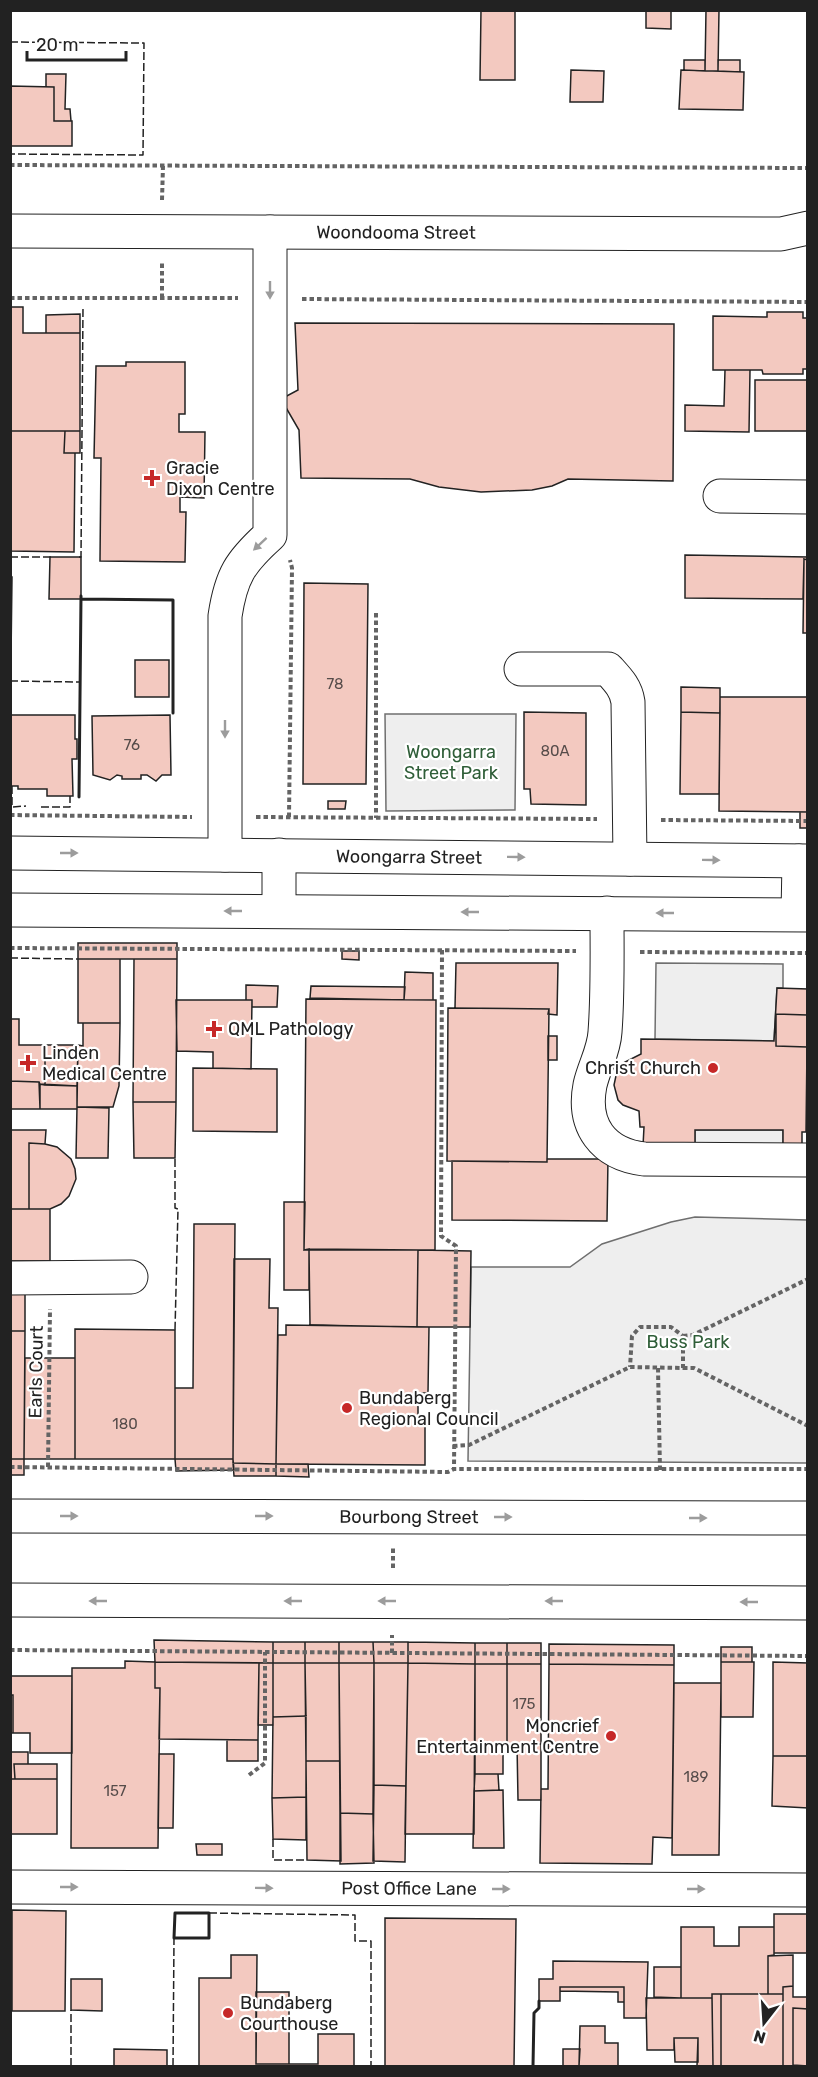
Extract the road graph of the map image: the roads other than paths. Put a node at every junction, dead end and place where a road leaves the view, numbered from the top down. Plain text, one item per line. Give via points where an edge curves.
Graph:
1 (10, 231) edge
2 (270, 232) junction
3 (798, 234) edge
4 (720, 496) dead end
5 (807, 497) edge
6 (521, 669) dead end
7 (10, 853) edge
8 (225, 855) junction
9 (279, 855) junction
10 (630, 859) junction
11 (803, 861) edge
12 (10, 910) edge
13 (279, 911) junction
14 (607, 913) junction
15 (803, 914) edge
16 (807, 1160) edge
17 (131, 1277) dead end
18 (10, 1278) edge
19 (10, 1516) edge
20 (806, 1519) edge
21 (10, 1600) edge
22 (807, 1602) edge
23 (10, 1887) edge
24 (807, 1890) edge

1 - 2 street, Woondooma Street
2 - 3 street, Woondooma Street
2 -> 8 street via 270,535 239,567 227,600
4 - 5 street
6 - 10 street via 608,669 627,693
7 -> 8 street, Woongarra Street
8 - 9 street, Woongarra Street
9 -> 10 street, Woongarra Street
9 - 13 street
10 -> 11 street, Woongarra Street
11 - 15 street
13 -> 12 street
14 -> 13 street
15 -> 14 street
14 - 16 street via 605,1038 588,1100 593,1128 600,1138 636,1158
17 - 18 street
19 -> 20 street, Bourbong Street
22 -> 21 street
23 -> 24 street, Post Office Lane

